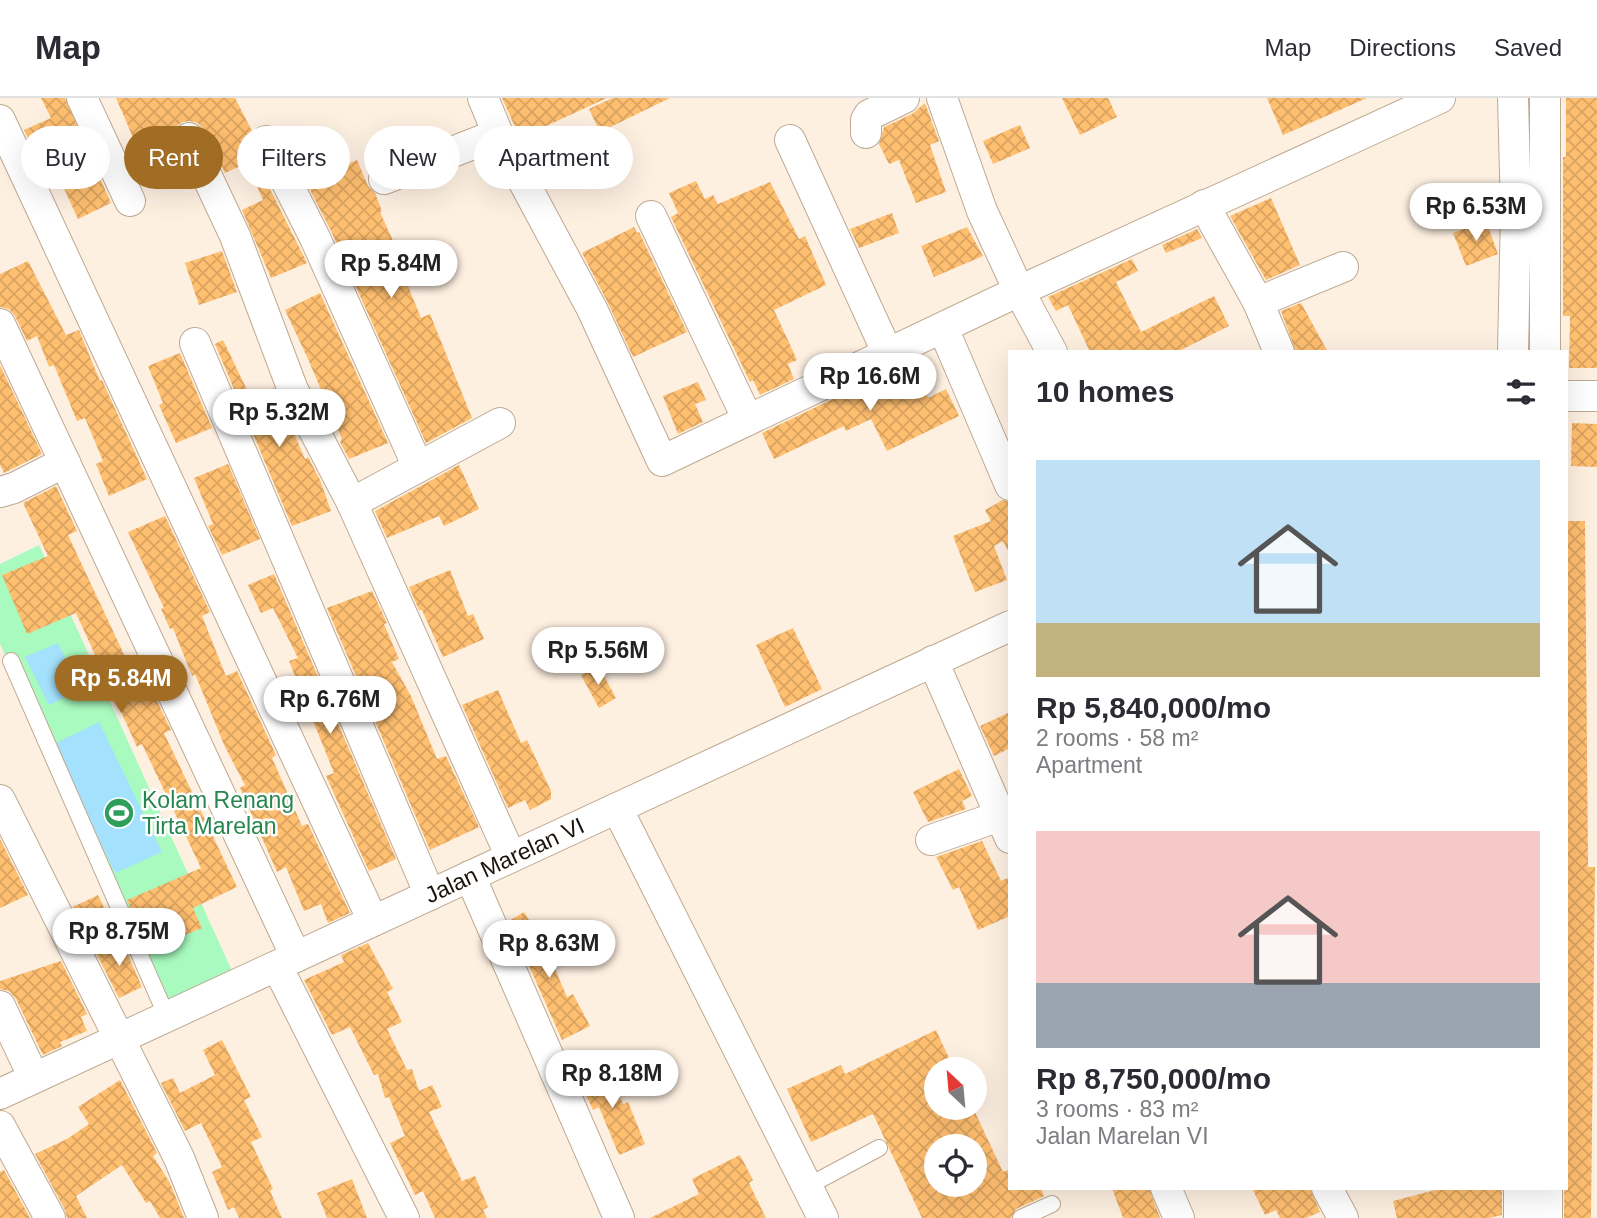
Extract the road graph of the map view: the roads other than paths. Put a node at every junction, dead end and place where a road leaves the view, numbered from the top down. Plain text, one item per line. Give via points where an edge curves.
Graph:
1 (82, 98) edge
2 (483, 98) edge
3 (904, 98) edge
4 (942, 98) edge
5 (1440, 98) edge
6 (1513, 98) edge
7 (1545, 98) edge
8 (0, 120) edge
9 (495, 126) edge
10 (866, 133) dead end
11 (790, 140) dead end
12 (213, 189) edge
13 (290, 189) edge
14 (528, 189) edge
15 (130, 201) dead end
16 (1205, 205) junction
17 (651, 216) dead end
18 (1343, 267) dead end
19 (1019, 291) junction
20 (1258, 302) junction
21 (0, 324) edge
22 (943, 328) junction
23 (195, 344) dead end
24 (1051, 350) edge
25 (1278, 350) edge
26 (1513, 350) edge
27 (1545, 350) edge
28 (888, 354) junction
29 (1568, 396) edge
30 (1597, 396) edge
31 (748, 420) junction
32 (500, 423) dead end
33 (65, 462) junction
34 (418, 467) junction
35 (1008, 480) edge
36 (0, 492) edge
37 (352, 503) junction
38 (1008, 627) edge
39 (11, 661) dead end
40 (933, 661) junction
41 (0, 800) edge
42 (617, 808) junction
43 (1005, 827) edge
44 (931, 840) dead end
45 (511, 857) junction
46 (470, 876) junction
47 (430, 895) junction
48 (373, 921) junction
49 (286, 961) junction
50 (0, 1006) edge
51 (167, 1017) junction
52 (119, 1039) junction
53 (34, 1078) junction
54 (0, 1094) edge
55 (0, 1126) edge
56 (879, 1149) dead end
57 (807, 1186) junction
58 (1167, 1190) edge
59 (1328, 1190) edge
60 (1519, 1190) edge
61 (1547, 1190) edge
62 (1052, 1204) dead end
63 (50, 1218) edge
64 (203, 1218) edge
65 (404, 1218) edge
66 (619, 1218) edge
67 (823, 1218) edge
68 (1021, 1218) edge
69 (1179, 1218) edge
70 (1343, 1218) edge
71 (1520, 1218) edge
72 (1546, 1218) edge

1 - 15 street
2 - 9 street
3 - 10 street via 869,115
4 - 19 street via 982,211
5 - 16 street
6 - 26 street
7 - 27 street
8 - 48 street
11 - 28 street
12 - 37 street via 293,390
13 - 34 street
14 - 31 street via 592,309 662,461
16 - 19 street
16 - 20 street
17 - 31 street
18 - 20 street
19 - 22 street
19 - 24 street
20 - 25 street
21 - 33 street
22 - 28 street
22 - 35 street
23 - 47 street
28 - 31 street
29 - 30 street
32 - 34 street
33 - 36 street
33 - 49 street
34 - 37 street
37 - 45 street
38 - 40 street, Jalan Marelan VI
39 - 51 lane
40 - 42 street, Jalan Marelan VI
40 - 43 street
41 - 52 street
42 - 45 street, Jalan Marelan VI
42 - 57 street
43 - 44 street
45 - 46 street, Jalan Marelan VI
46 - 47 street, Jalan Marelan VI
46 - 66 street
47 - 48 street, Jalan Marelan VI
48 - 49 street, Jalan Marelan VI
49 - 51 street, Jalan Marelan VI
49 - 65 street
50 - 53 street
51 - 52 street, Jalan Marelan VI
52 - 53 street, Jalan Marelan VI
52 - 64 street via 179,1158
53 - 54 street, Jalan Marelan VI
55 - 63 street
56 - 57 lane
57 - 67 street
58 - 69 street
59 - 70 street
60 - 71 street
61 - 72 street
62 - 68 lane

